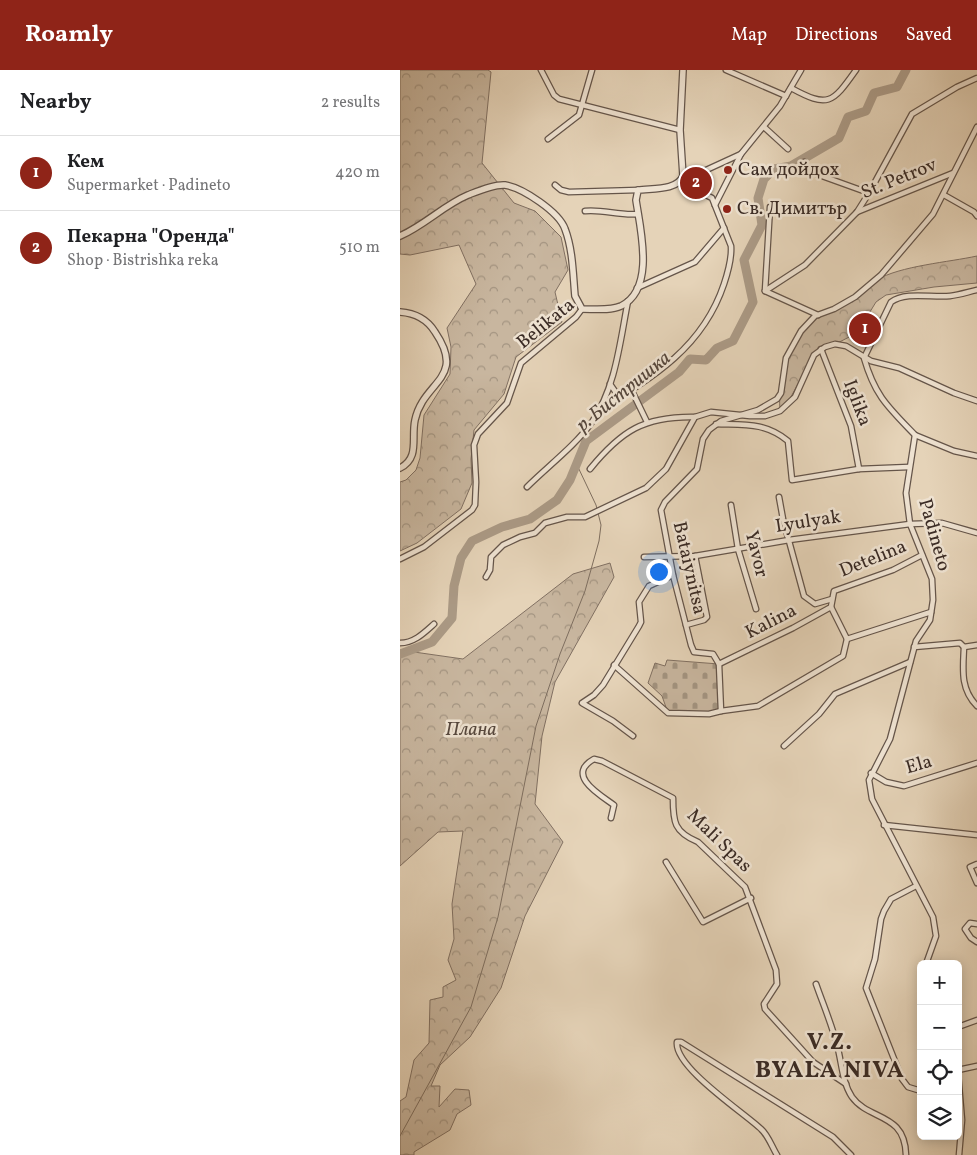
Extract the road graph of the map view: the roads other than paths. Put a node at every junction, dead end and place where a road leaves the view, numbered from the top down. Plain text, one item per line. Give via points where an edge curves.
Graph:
1 (541, 70) edge
2 (592, 70) edge
3 (683, 70) edge
4 (726, 70) edge
5 (801, 70) edge
6 (856, 70) edge
7 (977, 78) edge
8 (791, 88) junction
9 (786, 96) junction
10 (583, 105) junction
11 (764, 126) junction
12 (977, 127) edge
13 (680, 130) junction
14 (548, 139) dead end
15 (788, 149) dead end
16 (741, 154) junction
17 (804, 162) dead end
18 (953, 173) junction
19 (680, 182) junction
20 (555, 184) dead end
21 (638, 190) junction
22 (869, 194) junction
23 (944, 195) junction
24 (715, 205) junction
25 (770, 207) dead end
26 (585, 211) dead end
27 (857, 212) junction
28 (638, 214) junction
29 (977, 216) edge
30 (724, 228) junction
31 (400, 236) edge
32 (636, 289) junction
33 (977, 290) edge
34 (765, 291) junction
35 (628, 301) junction
36 (582, 309) junction
37 (400, 312) edge
38 (818, 315) junction
39 (821, 349) junction
40 (864, 358) junction
41 (610, 384) junction
42 (632, 391) junction
43 (619, 398) junction
44 (977, 401) edge
45 (600, 409) junction
46 (738, 416) junction
47 (695, 418) junction
48 (648, 422) junction
49 (716, 424) junction
50 (915, 435) junction
51 (977, 456) edge
52 (909, 467) junction
53 (400, 468) edge
54 (859, 468) junction
55 (590, 469) dead end
56 (527, 487) dead end
57 (779, 497) dead end
58 (731, 505) dead end
59 (910, 524) junction
60 (977, 533) edge
61 (789, 540) junction
62 (738, 549) junction
63 (922, 555) junction
64 (695, 556) junction
65 (644, 558) dead end
66 (670, 558) junction
67 (400, 560) edge
68 (673, 575) junction
69 (486, 577) dead end
70 (832, 599) junction
71 (831, 607) junction
72 (756, 609) dead end
73 (932, 612) junction
74 (434, 624) dead end
75 (686, 624) junction
76 (847, 639) junction
77 (400, 643) edge
78 (977, 645) edge
79 (914, 647) junction
80 (964, 647) junction
81 (910, 662) junction
82 (719, 664) junction
83 (614, 665) junction
84 (977, 706) edge
85 (721, 712) junction
86 (633, 736) dead end
87 (784, 746) dead end
88 (977, 763) edge
89 (872, 773) junction
90 (611, 818) dead end
91 (884, 824) junction
92 (977, 836) edge
93 (666, 862) dead end
94 (977, 864) edge
95 (977, 883) edge
96 (916, 886) junction
97 (751, 898) junction
98 (977, 924) edge
99 (977, 942) edge
100 (927, 960) edge
101 (816, 984) dead end
102 (977, 1020) edge
103 (962, 1026) edge
104 (977, 1066) edge
105 (962, 1071) edge
106 (846, 1084) junction
107 (917, 1090) edge
108 (960, 1095) edge
109 (777, 1155) edge
110 (852, 1155) edge
111 (906, 1155) edge
112 (960, 1155) edge

1 - 10 street via 554,95
2 - 10 street
3 - 13 street
4 - 9 street
5 - 8 street
6 - 8 street via 842,90 830,100 820,102
7 - 22 street via 912,114
8 - 9 street
9 - 11 street
10 - 13 street
10 - 14 street via 579,115
11 - 15 street
11 - 16 street
12 - 18 street
13 - 19 street via 683,170
16 - 19 street
16 - 24 street
17 - 22 street via 808,171
18 - 23 street
18 - 27 street, St. Petrov
19 - 21 street via 675,186
19 - 24 street via 706,194
20 - 21 street via 569,192
21 - 28 street
22 - 27 street
23 - 29 street
23 - 38 street via 933,214 881,274 855,297
24 - 30 street
25 - 34 street
26 - 28 street
27 - 34 street via 805,265
28 - 32 street via 645,258
30 - 32 street via 695,262
30 - 42 street via 731,254 719,298 702,331
31 - 36 street via 468,195 504,185 513,188 550,210 565,227 575,296
32 - 35 street
33 - 40 street via 950,296 909,296 891,302
34 - 38 street
35 - 36 street, Belikata via 606,309
35 - 41 street
36 - 67 street, Belikata via 521,363 507,403 478,434 474,445 476,482 472,510 424,547
37 - 53 street via 418,315 427,322 446,351 447,359 446,370 417,412 413,454 410,461
38 - 46 street via 801,331 786,358 782,393 769,405
39 - 40 street via 835,344 846,346
39 - 46 street via 808,366 795,397 780,411 765,416
39 - 54 street, Iglika via 851,426
40 - 44 street via 899,368
40 - 50 street via 871,383 885,404
41 - 43 street
41 - 45 street
42 - 43 street
42 - 48 street
43 - 45 street
45 - 56 street via 585,431
46 - 47 street via 711,412
46 - 49 street
47 - 48 street via 674,417
47 - 69 street via 666,469 646,488 585,517 567,516 545,523 535,533 503,545 491,557
48 - 55 street via 608,447
49 - 54 street via 760,426 776,432 788,441 792,480
49 - 66 street, Bataiynitsa via 703,439 697,469 665,502 662,510
50 - 51 street via 954,451
50 - 52 street, Padineto
52 - 54 street
52 - 59 street, Padineto via 906,493
57 - 61 street
58 - 62 street, Yavor
59 - 60 street, Lyulyak via 942,523
59 - 61 street, Lyulyak
59 - 63 street, Padineto
61 - 62 street, Lyulyak
61 - 70 street via 804,596 815,604
62 - 64 street, Lyulyak
62 - 72 street, Yavor
63 - 70 street, Detelina via 893,570 834,591
63 - 73 street, Padineto via 932,578
64 - 66 street, Lyulyak
64 - 75 street via 707,617
65 - 66 street, Lyulyak
66 - 68 street, Bataiynitsa
68 - 75 street, Bataiynitsa
68 - 83 street via 649,586 638,609 641,622
70 - 71 street
71 - 76 street
71 - 82 street, Kalina
73 - 76 street
73 - 79 street, Padineto
74 - 77 street via 408,643
75 - 82 street, Bataiynitsa via 694,652 713,654
76 - 85 street via 843,656 758,706
78 - 80 street
79 - 80 street via 960,643
79 - 81 street, Padineto
80 - 84 street via 964,686
81 - 87 street via 835,694 819,714
81 - 89 street, Padineto via 890,739
82 - 85 street
83 - 85 street via 668,713
83 - 86 street via 594,695 582,703
88 - 89 street, Ela via 904,786 886,782
89 - 91 street via 869,780 872,800
90 - 97 street, Mali Spas via 614,805 588,786 584,776 584,769 594,759 673,798 676,825 745,887
91 - 92 street
91 - 96 street
93 - 97 street via 703,922
94 - 95 street via 970,868
96 - 100 street via 936,926
96 - 107 street via 891,899 880,919 875,959 866,988 902,1079 908,1087
97 - 106 street, Mali Spas via 776,970 777,984 764,1004 765,1009 814,1062
98 - 99 street via 970,924 965,929
101 - 106 street via 837,1044
102 - 103 street
104 - 105 street
106 - 111 street via 858,1104 884,1117 896,1128 906,1144
108 - 112 street
109 - 110 street via 762,1130 681,1058 677,1042 833,1137

